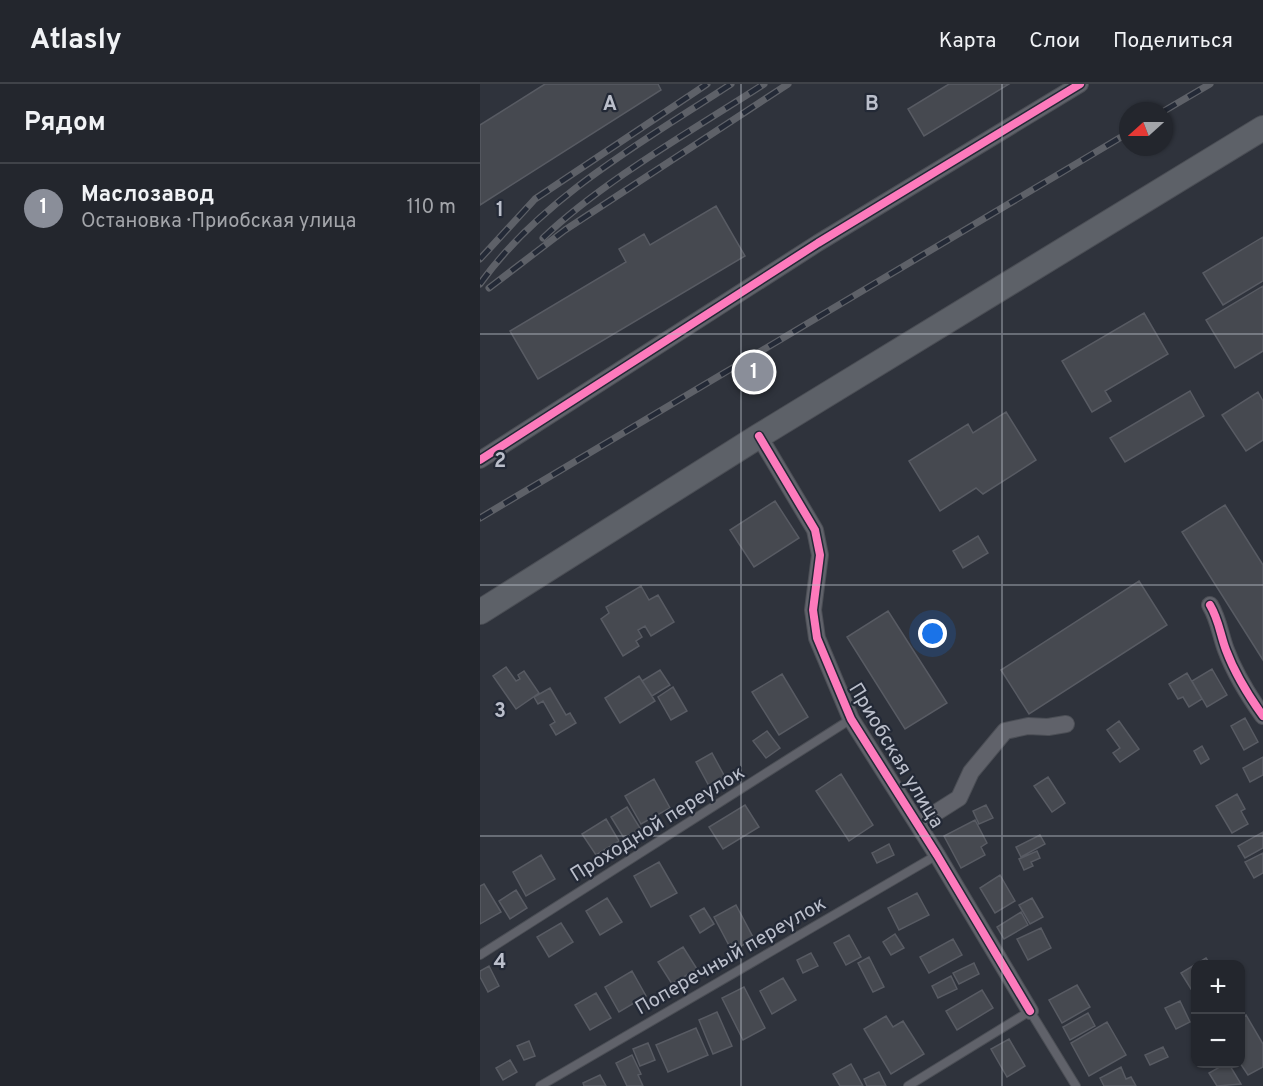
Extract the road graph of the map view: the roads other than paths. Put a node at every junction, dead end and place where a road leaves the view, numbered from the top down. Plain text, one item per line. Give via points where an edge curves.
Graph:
1 (1080, 84) edge
2 (1260, 135) edge
3 (759, 436) junction
4 (480, 460) edge
5 (1210, 605) dead end
6 (480, 612) edge
7 (1263, 716) edge
8 (851, 719) junction
9 (1066, 724) dead end
10 (918, 824) junction
11 (937, 855) junction
12 (480, 955) edge
13 (1030, 1011) junction
14 (540, 1086) edge
15 (908, 1086) edge
16 (1076, 1086) edge

1 - 4 street via 818,243
2 - 3 main road
3 - 6 main road
3 - 8 street, Приобская улица via 815,530 820,555 813,610 815,629 821,654
5 - 7 street via 1236,674
8 - 10 street, Приобская улица
8 - 12 lane, Проходной переулок
9 - 10 street via 1005,731 971,772 959,798
10 - 11 street, Приобская улица
11 - 13 street, Приобская улица
11 - 14 lane, Поперечный переулок
13 - 15 lane
13 - 16 lane, Приобская улица

